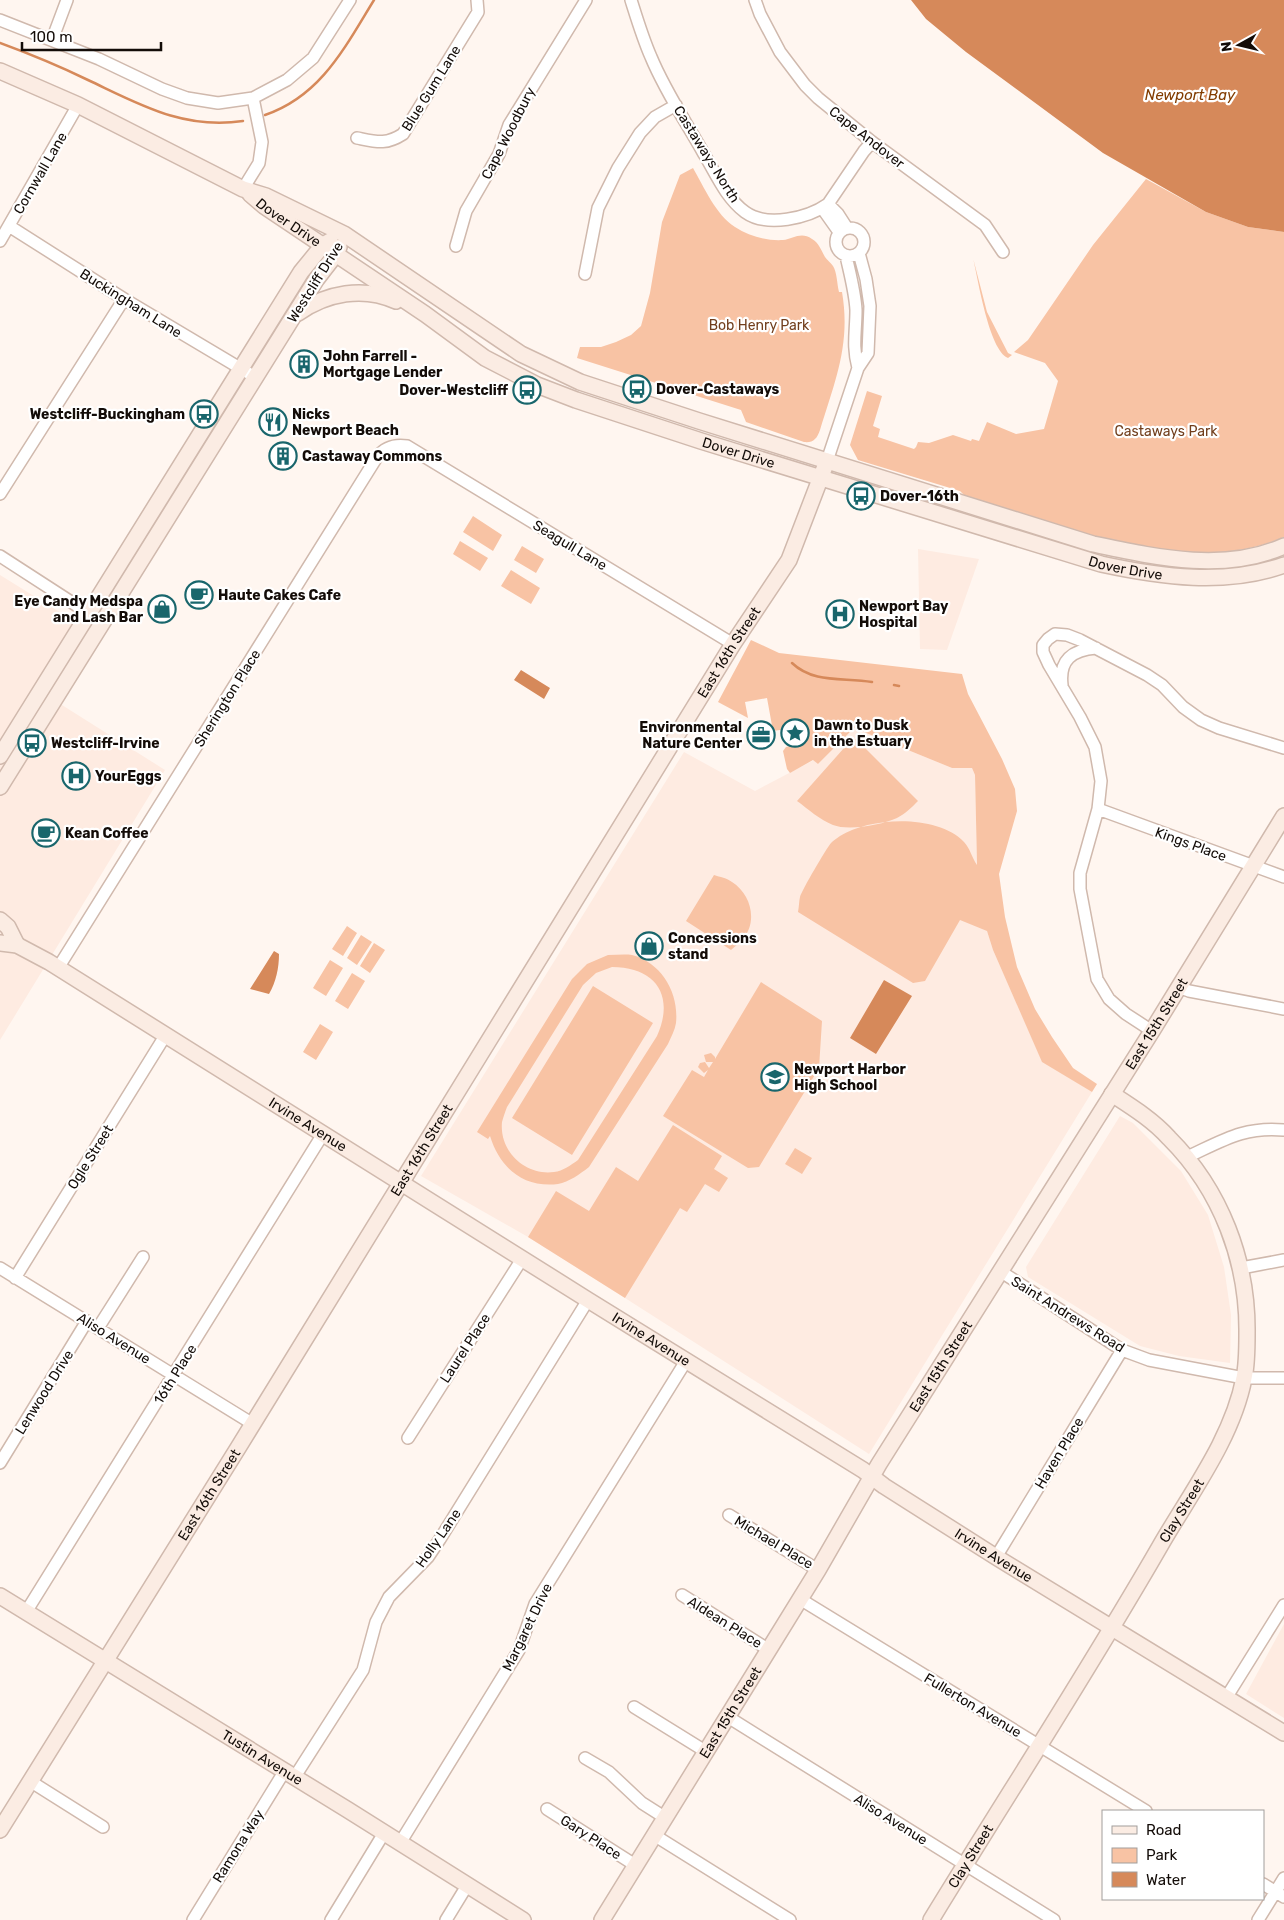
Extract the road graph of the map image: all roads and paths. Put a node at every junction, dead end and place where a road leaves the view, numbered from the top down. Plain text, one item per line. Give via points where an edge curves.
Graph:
1 (67, 0) edge
2 (350, 0) edge
3 (476, 0) edge
4 (586, 0) edge
5 (631, 0) edge
6 (755, 0) edge
7 (0, 20) edge
8 (52, 40) junction
9 (0, 70) edge
10 (253, 98) junction
11 (78, 105) junction
12 (676, 105) junction
13 (357, 138) dead end
14 (872, 142) junction
15 (243, 189) junction
16 (825, 206) junction
17 (9, 226) junction
18 (843, 230) junction
19 (344, 234) junction
20 (0, 241) edge
21 (323, 245) junction
22 (456, 246) dead end
23 (1003, 252) dead end
24 (859, 253) junction
25 (336, 254) junction
26 (846, 256) junction
27 (585, 274) dead end
28 (124, 299) junction
29 (870, 306) junction
30 (856, 307) junction
31 (425, 314) junction
32 (293, 316) junction
33 (858, 368) junction
34 (240, 369) junction
35 (255, 377) junction
36 (580, 382) junction
37 (576, 400) junction
38 (407, 446) joint
39 (827, 462) junction
40 (822, 477) junction
41 (0, 494) edge
42 (1284, 546) edge
43 (0, 556) edge
44 (1284, 565) edge
45 (88, 613) junction
46 (102, 622) junction
47 (733, 644) junction
48 (1096, 648) junction
49 (1063, 689) junction
50 (32, 704) junction
51 (45, 713) junction
52 (1284, 748) edge
53 (0, 756) edge
54 (0, 787) edge
55 (1098, 809) junction
56 (1284, 816) edge
57 (1253, 866) junction
58 (1284, 877) edge
59 (0, 920) edge
60 (0, 943) edge
61 (17, 945) junction
62 (58, 968) junction
63 (1178, 987) junction
64 (1284, 1009) edge
65 (1152, 1031) junction
66 (165, 1036) junction
67 (1112, 1094) junction
68 (1284, 1130) edge
69 (323, 1134) junction
70 (1187, 1157) junction
71 (401, 1182) junction
72 (143, 1257) dead end
73 (522, 1259) junction
74 (1284, 1260) edge
75 (1241, 1268) junction
76 (1, 1271) edge
77 (1000, 1271) junction
78 (16, 1278) junction
79 (588, 1300) junction
80 (87, 1321) junction
81 (98, 1328) junction
82 (1122, 1350) junction
83 (686, 1361) junction
84 (174, 1375) junction
85 (1244, 1378) junction
86 (1284, 1378) edge
87 (253, 1424) junction
88 (408, 1438) dead end
89 (0, 1463) edge
90 (873, 1477) junction
91 (729, 1515) dead end
92 (996, 1557) junction
93 (818, 1570) junction
94 (682, 1595) dead end
95 (0, 1596) edge
96 (800, 1599) junction
97 (1284, 1605) edge
98 (26, 1612) junction
99 (1113, 1628) junction
100 (769, 1650) junction
101 (106, 1661) junction
102 (1226, 1698) junction
103 (634, 1707) dead end
104 (728, 1717) junction
105 (1284, 1733) edge
106 (1039, 1745) junction
107 (705, 1751) junction
108 (585, 1758) dead end
109 (289, 1775) junction
110 (30, 1781) junction
111 (547, 1809) dead end
112 (1144, 1810) edge
113 (664, 1818) junction
114 (102, 1827) dead end
115 (0, 1830) edge
116 (384, 1833) junction
117 (654, 1835) junction
118 (400, 1843) junction
119 (635, 1865) junction
120 (965, 1865) junction
121 (1284, 1878) edge
122 (468, 1884) junction
123 (1264, 1885) edge
124 (1280, 1894) edge
125 (193, 1920) edge
126 (331, 1920) edge
127 (446, 1920) edge
128 (523, 1920) edge
129 (602, 1920) edge
130 (790, 1920) edge
131 (931, 1920) edge
132 (1054, 1920) edge
133 (1258, 1920) edge

1 - 8 street
2 - 10 street via 313,58 287,80
3 - 13 street, Blue Gum Lane via 478,12 403,134 380,142
4 - 22 street, Cape Woodbury via 509,125 499,154 466,211
5 - 12 street, Castaways North via 651,58
6 - 14 street, Cape Andover via 776,46 805,85
7 - 8 street
8 - 10 street via 187,98 218,103
9 - 11 street, Dover Drive
10 - 15 street via 262,142 259,163
11 - 15 street, Dover Drive
11 - 17 street, Cornwall Lane
12 - 16 street, Castaways North via 721,183 747,214 770,220 793,218
12 - 27 street via 655,118 640,133 618,168 598,208
14 - 16 street
14 - 23 street, Cape Andover via 985,225
15 - 19 street, Dover Drive via 266,196
15 - 21 street, Dover Drive
16 - 18 street via 838,214
17 - 20 street, Cornwall Lane
17 - 28 street, Buckingham Lane
18 - 24 street via 856,229 863,236 864,245
18 - 26 street via 836,237 836,246
19 - 21 street, Westcliff Drive
19 - 25 street, Westcliff Drive
19 - 36 street, Dover Drive via 521,354
21 - 25 street, Dover Drive
21 - 34 street, Westcliff Drive via 301,272
24 - 26 street
24 - 29 street
25 - 31 street, Dover Drive
25 - 32 street, Westcliff Drive
26 - 30 street
28 - 34 street, Buckingham Lane
28 - 41 street
29 - 30 street
29 - 33 street via 868,353
30 - 33 street via 854,350
31 - 32 street via 391,299 358,293 326,298
31 - 37 street, Dover Drive via 486,358 537,385
32 - 35 street, Westcliff Drive
33 - 39 street
34 - 35 street, Buckingham Lane
34 - 45 street, Westcliff Drive
35 - 46 street, Westcliff Drive
36 - 37 street
36 - 39 street, Dover Drive
37 - 40 street, Dover Drive
38 - 47 street, Seagull Lane
38 - 62 street, Sherington Place via 389,447 377,457
39 - 40 street, East 16th Street
39 - 42 street, Dover Drive via 1093,544 1148,556 1232,560
40 - 44 street, Dover Drive via 1101,564 1145,574 1232,577
40 - 47 street, East 16th Street via 789,560
43 - 45 street
45 - 46 street
45 - 50 street, Westcliff Drive
46 - 51 street, Westcliff Drive
47 - 71 street, East 16th Street
48 - 49 street via 1082,649 1065,662 1061,674
48 - 49 street via 1067,635 1055,634 1048,638 1043,652
48 - 52 street via 1162,685 1201,720
49 - 55 street via 1095,747 1101,781
50 - 51 street
50 - 53 street, Westcliff Drive
51 - 54 street, Westcliff Drive
55 - 57 street, Kings Place
55 - 65 street via 1080,873 1093,964 1097,979 1109,999
56 - 57 street, East 15th Street
57 - 58 street, Kings Place
57 - 63 street, East 15th Street
59 - 61 street, Irvine Avenue via 8,927
60 - 61 street, Irvine Avenue
61 - 62 street, Irvine Avenue
62 - 66 street, Irvine Avenue
63 - 64 street
63 - 65 street, East 15th Street
65 - 67 street, East 15th Street
66 - 69 street, Irvine Avenue
66 - 78 street, Ogle Street
67 - 70 street, Clay Street via 1143,1115
67 - 77 street, East 15th Street
68 - 70 street via 1256,1129 1238,1133
69 - 71 street, Irvine Avenue
69 - 84 street, 16th Place
70 - 75 street, Clay Street via 1217,1203
71 - 73 street, Irvine Avenue
71 - 87 street, East 16th Street
72 - 81 street
73 - 79 street, Irvine Avenue
73 - 88 street, Laurel Place
74 - 75 street
75 - 85 street, Clay Street via 1247,1310
76 - 78 street, Aliso Avenue
77 - 82 street, Saint Andrews Road
77 - 90 street, East 15th Street
78 - 80 street, Aliso Avenue
79 - 83 street, Irvine Avenue
79 - 109 street, Holly Lane via 428,1557 389,1597 376,1622 362,1670
80 - 81 street, Aliso Avenue
80 - 89 street, Lenwood Drive
81 - 84 street, Aliso Avenue
82 - 85 street, Saint Andrews Road via 1149,1360
82 - 92 street, Haven Place
83 - 90 street, Irvine Avenue
83 - 118 street, Margaret Drive via 535,1604 519,1650
84 - 87 street, Aliso Avenue
84 - 98 street, 16th Place
85 - 86 street, Saint Andrews Road
85 - 99 street, Clay Street via 1230,1428
87 - 101 street, East 16th Street
90 - 92 street, Irvine Avenue
90 - 93 street, East 15th Street
91 - 93 street, Michael Place
92 - 99 street, Irvine Avenue
93 - 96 street, East 15th Street
94 - 100 street, Aldean Place
95 - 98 street, Tustin Avenue
96 - 100 street, East 15th Street
96 - 106 street, Fullerton Avenue
97 - 102 street
98 - 101 street, Tustin Avenue
99 - 102 street, Irvine Avenue
99 - 106 street, Clay Street
100 - 104 street, East 15th Street
101 - 109 street, Tustin Avenue
101 - 110 street, East 16th Street
102 - 105 street, Irvine Avenue
103 - 107 street
104 - 107 street, East 15th Street
104 - 120 street, Aliso Avenue
106 - 112 street, Fullerton Avenue
106 - 120 street, Clay Street
107 - 113 street, East 15th Street
108 - 113 street via 609,1772 642,1804
109 - 116 street, Tustin Avenue
109 - 125 street, Ramona Way
110 - 114 street
110 - 115 street, East 16th Street
111 - 119 street, Gary Place
113 - 117 street, East 15th Street
116 - 118 street, Tustin Avenue
116 - 126 street
117 - 119 street, East 15th Street
117 - 130 street
118 - 122 street, Tustin Avenue
119 - 129 street, East 15th Street
120 - 131 street, Clay Street
120 - 132 street, Aliso Avenue
121 - 124 street
122 - 127 street
122 - 128 street, Tustin Avenue
123 - 124 street
124 - 133 street

